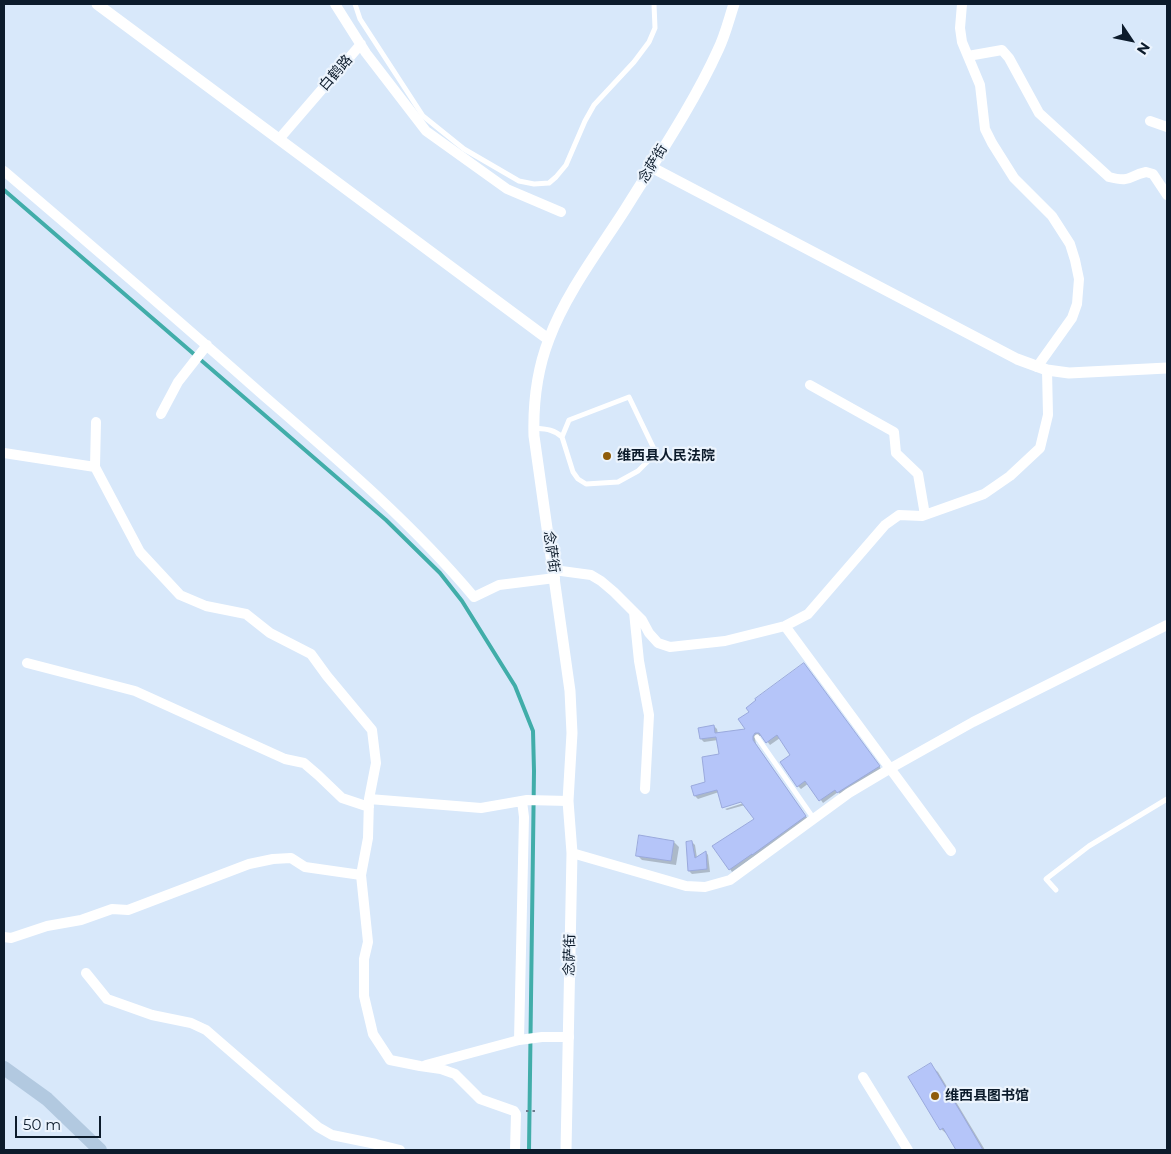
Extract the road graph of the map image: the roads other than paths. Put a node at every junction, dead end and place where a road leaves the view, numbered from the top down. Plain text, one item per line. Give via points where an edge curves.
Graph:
1 (97, 4) edge
2 (335, 4) edge
3 (355, 4) edge
4 (654, 4) edge
5 (734, 4) edge
6 (962, 4) edge
7 (360, 44) junction
8 (968, 56) junction
9 (1150, 121) dead end
10 (1167, 128) edge
11 (280, 138) junction
12 (652, 167) junction
13 (4, 170) edge
14 (1167, 195) edge
15 (561, 212) dead end
16 (548, 339) junction
17 (207, 345) junction
18 (1167, 368) edge
19 (1042, 369) junction
20 (810, 385) dead end
21 (161, 414) dead end
22 (96, 422) dead end
23 (534, 428) junction
24 (562, 437) junction
25 (4, 453) edge
26 (95, 466) junction
27 (925, 515) junction
28 (554, 574) junction
29 (634, 612) junction
30 (1167, 625) edge
31 (785, 626) junction
32 (27, 664) dead end
33 (757, 737) dead end
34 (891, 768) junction
35 (645, 789) dead end
36 (1167, 800) edge
37 (525, 801) junction
38 (568, 801) junction
39 (369, 803) junction
40 (815, 819) junction
41 (951, 850) dead end
42 (572, 853) junction
43 (361, 875) junction
44 (1056, 890) dead end
45 (4, 937) edge
46 (86, 973) dead end
47 (568, 1037) junction
48 (521, 1040) junction
49 (420, 1066) junction
50 (4, 1068) edge
51 (862, 1077) dead end
52 (100, 1150) edge
53 (400, 1150) edge
54 (515, 1150) edge
55 (566, 1150) edge
56 (908, 1150) edge

1 - 11 street
2 - 7 street, 白鹤路
3 - 4 lane via 360,19 423,116 464,149 518,180 534,184 548,183 566,165 594,105 649,42 655,28
5 - 12 street, 念萨街 via 719,50
6 - 8 street via 960,28
7 - 11 street, 白鹤路
7 - 15 street via 426,131 507,189
8 - 14 street via 1002,50 1039,112 1108,177 1122,180 1146,172 1153,174
8 - 19 street via 980,85 985,128 992,143 1014,178 1052,216 1070,244 1075,260 1079,279 1077,304
9 - 10 street
11 - 16 street
12 - 16 street, 念萨街 via 565,304
12 - 19 street via 1017,360
13 - 17 street
16 - 23 street, 念萨街 via 533,407
17 - 21 street via 178,382
17 - 28 street via 402,520 474,597 499,585
18 - 19 street via 1069,373
19 - 27 street via 1048,415 1040,448 1010,476 984,494
20 - 27 street via 894,432 896,453 918,474
22 - 26 street
23 - 24 lane via 558,432
23 - 28 street, 念萨街
24 - 24 lane via 570,420 629,397 656,452 638,471 618,482 586,484 573,472
25 - 26 street
26 - 39 street via 140,552 180,595 206,606 246,614 270,633 311,654 372,730 376,763
27 - 31 street via 899,515 885,525 808,614
28 - 29 street via 591,576
28 - 38 street, 念萨街 via 570,691 572,733
29 - 31 street via 658,643 670,647 725,641
29 - 35 street via 649,715
30 - 34 street
31 - 34 street
32 - 39 street via 135,691 285,760 304,763 342,798
33 - 40 lane
34 - 40 street
34 - 41 street
36 - 44 lane via 1089,846 1046,879
37 - 38 street
37 - 39 street via 481,808
37 - 48 street
38 - 42 street, 念萨街
39 - 43 street via 368,838
40 - 42 street via 730,880 705,888 686,886
42 - 47 street, 念萨街
43 - 45 street via 304,867 291,858 273,859 249,864 128,910 112,909 81,920
43 - 49 street via 368,942 364,959 364,996 373,1034 390,1060
46 - 53 street via 108,999 206,1030 318,1127 332,1135
47 - 48 street via 542,1036
47 - 55 street, 念萨街
48 - 49 street
49 - 54 street via 455,1074 480,1099 514,1111
50 - 52 main road via 47,1098
51 - 56 street

